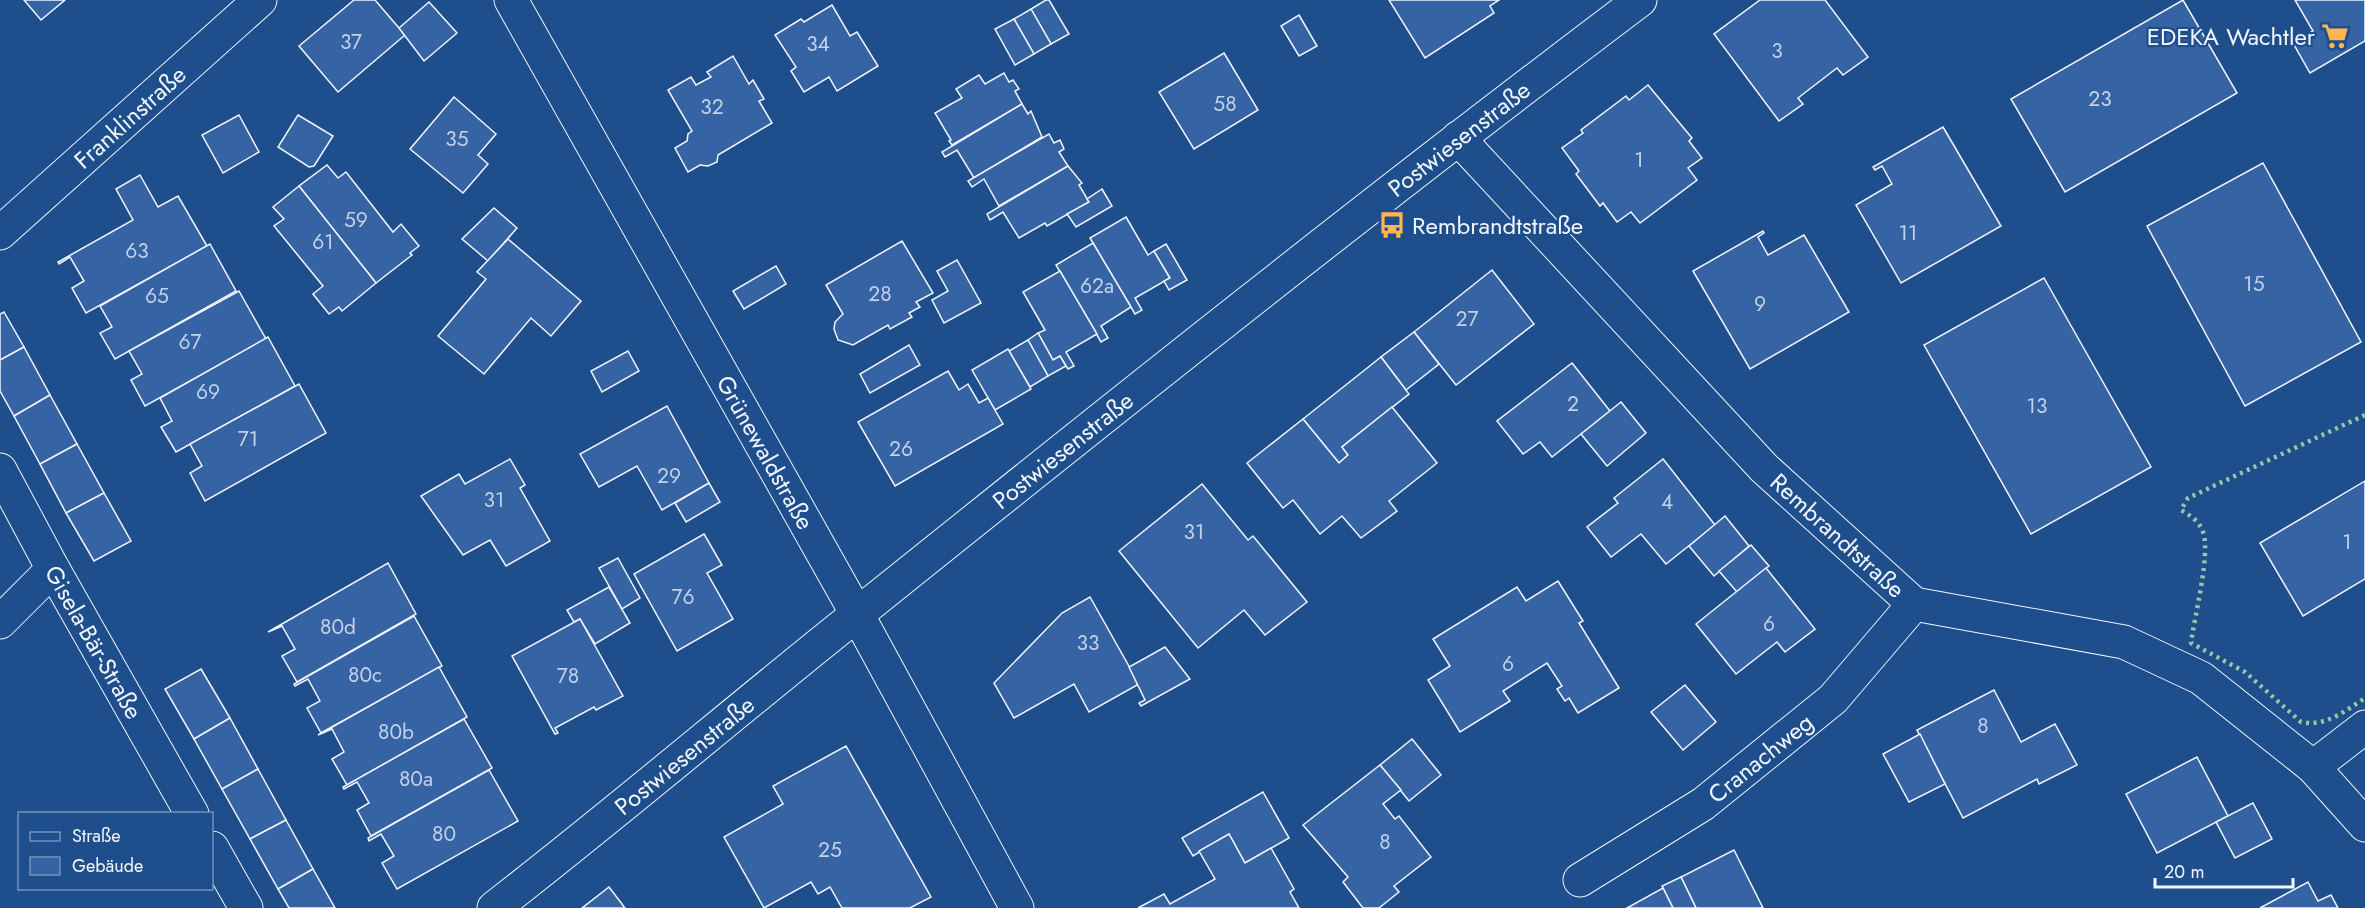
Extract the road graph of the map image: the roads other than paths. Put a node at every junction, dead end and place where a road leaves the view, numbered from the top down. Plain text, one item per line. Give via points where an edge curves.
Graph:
1 (260, 0) edge
2 (511, 0) edge
3 (1640, 0) edge
4 (1458, 138) junction
5 (0, 233) edge
6 (0, 470) edge
7 (53, 569) junction
8 (1914, 604) junction
9 (857, 614) junction
10 (0, 622) edge
11 (2365, 727) edge
12 (2313, 767) junction
13 (191, 812) edge
14 (2365, 825) edge
15 (213, 850) edge
16 (1580, 880) dead end
17 (246, 908) edge
18 (494, 908) edge
19 (1017, 908) edge

1 - 5 street, Franklinstraße
2 - 9 street, Grünewaldstraße
3 - 4 street, Postwiesenstraße
4 - 8 street, Rembrandtstraße via 1764,468
4 - 9 street, Postwiesenstraße
6 - 7 street, Gisela-Bär-Straße
7 - 10 street
7 - 13 street, Gisela-Bär-Straße
8 - 12 street, Rembrandtstraße via 2124,642 2201,678
8 - 16 street, Cranachweg via 1833,699 1703,804
9 - 18 street, Postwiesenstraße
9 - 19 street, Grünewaldstraße
11 - 12 street
12 - 14 street, Rembrandtstraße
15 - 17 street

